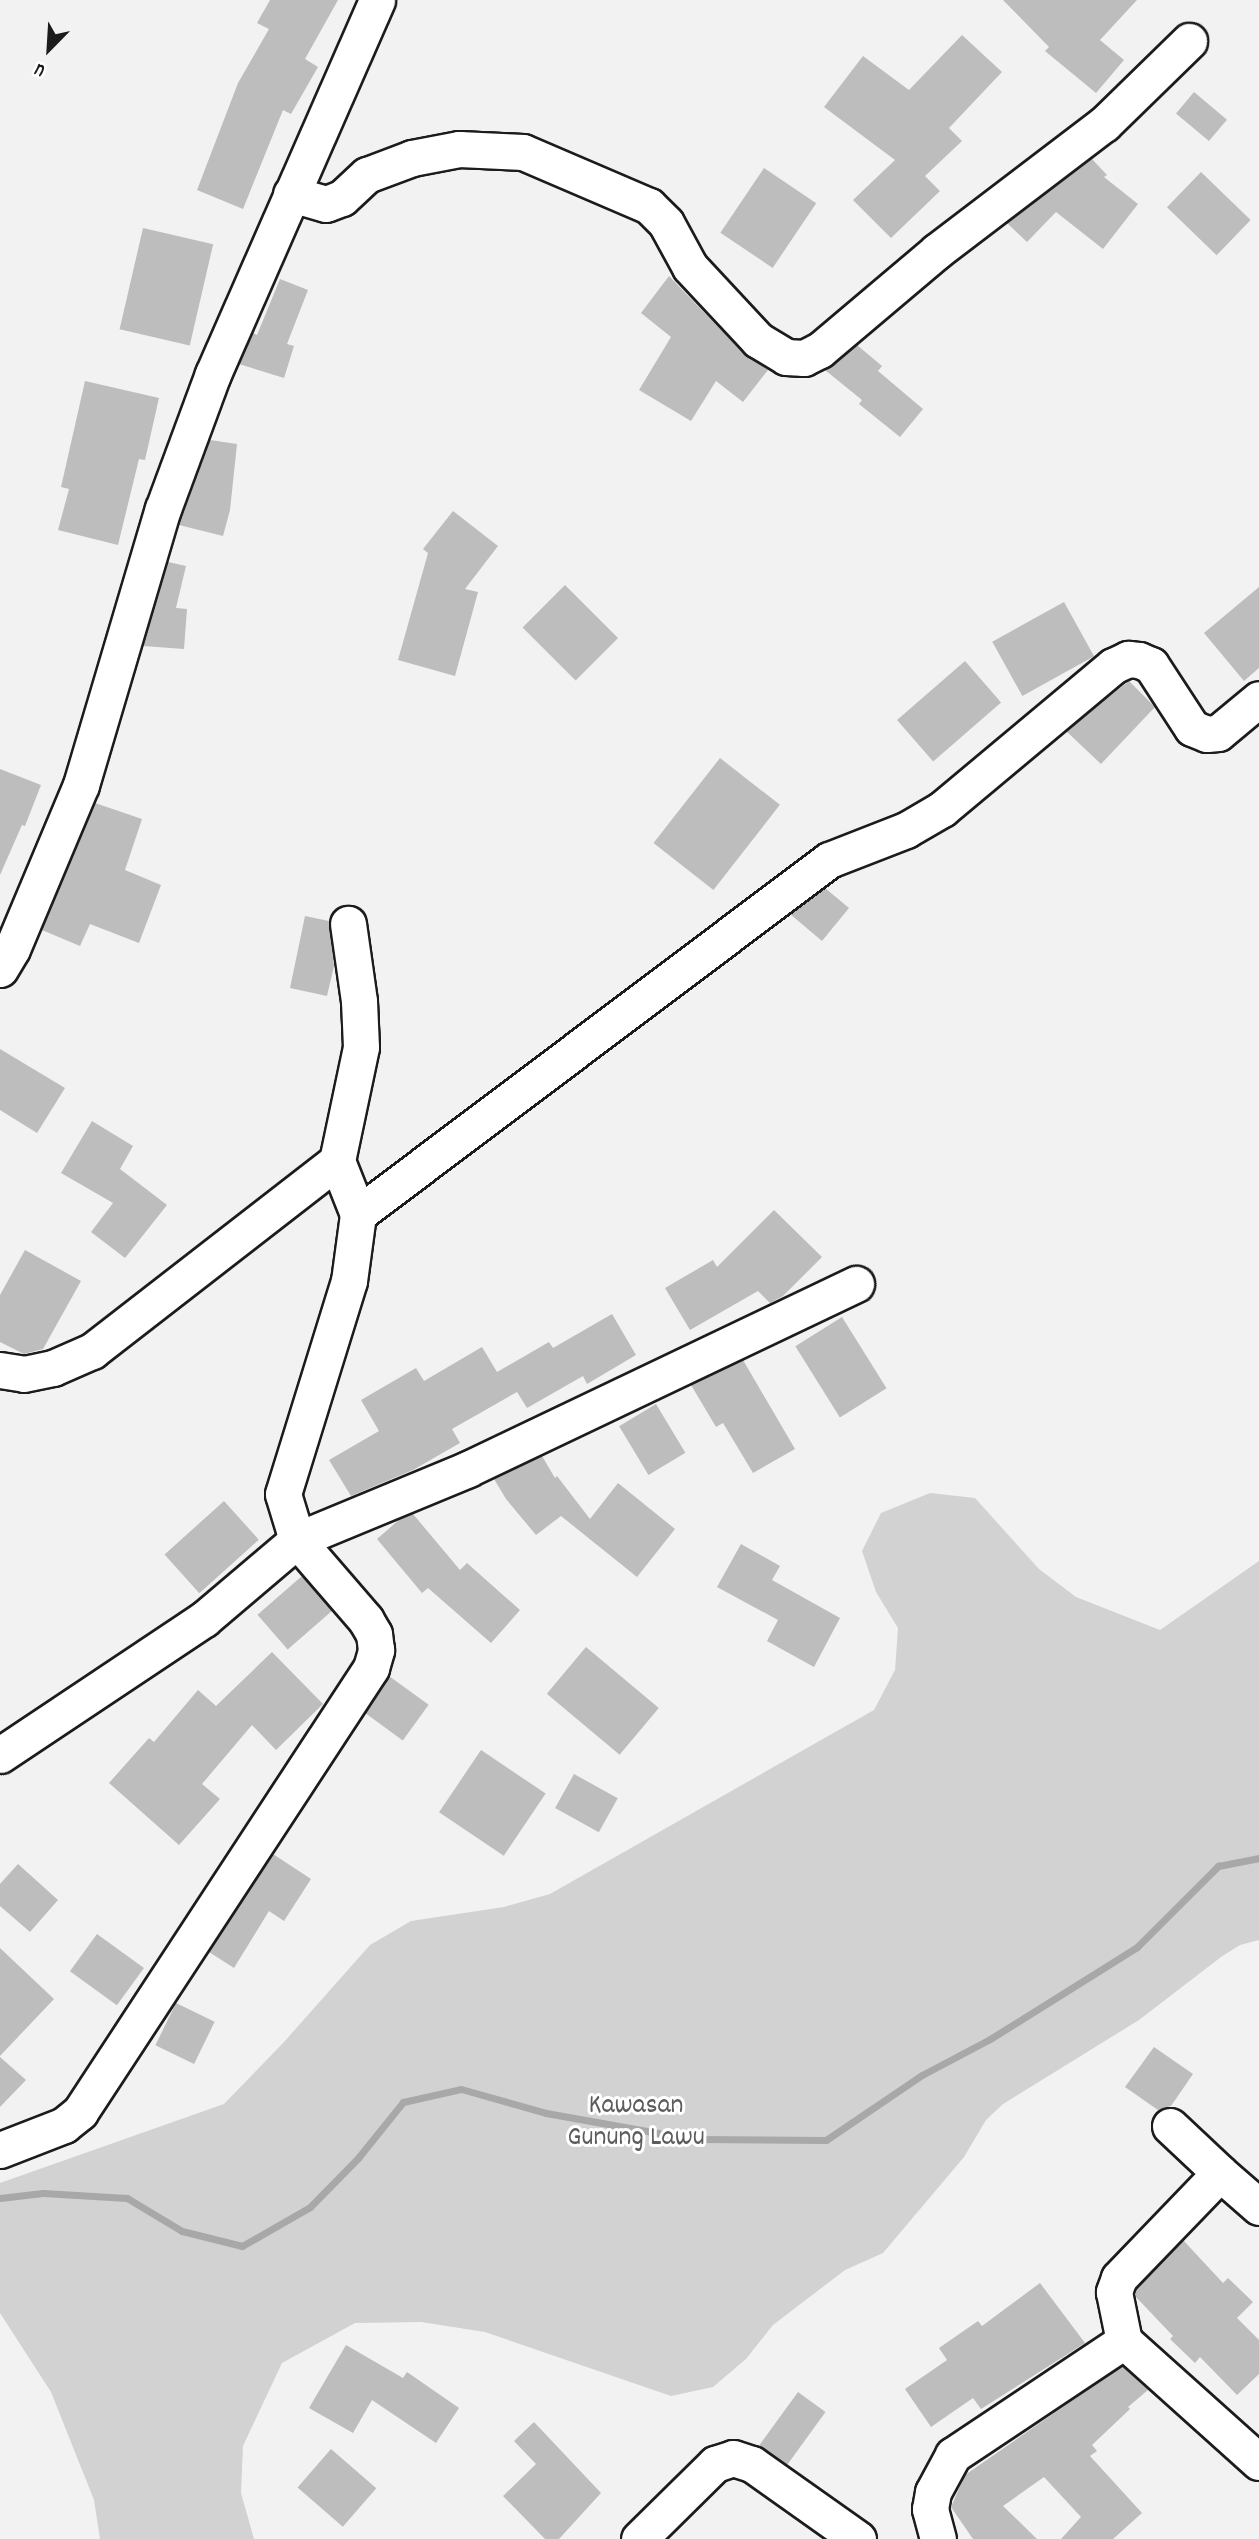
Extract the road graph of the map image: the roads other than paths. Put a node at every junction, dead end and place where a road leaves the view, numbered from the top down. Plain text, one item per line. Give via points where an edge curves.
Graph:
1 (377, 0) edge
2 (1189, 41) dead end
3 (291, 194) junction
4 (1259, 699) edge
5 (348, 924) dead end
6 (0, 969) edge
7 (337, 1161) junction
8 (358, 1214) junction
9 (856, 1284) dead end
10 (0, 1370) edge
11 (297, 1540) junction
12 (0, 1755) edge
13 (1171, 2126) dead end
14 (0, 2150) edge
15 (1220, 2173) junction
16 (1259, 2207) edge
17 (1124, 2341) junction
18 (1259, 2462) edge
19 (639, 2539) edge
20 (858, 2539) edge
21 (938, 2539) edge

1 - 3 street
2 - 3 street via 1104,124 937,251 820,350 804,358 786,357 758,341 690,267 666,223 649,206 523,152 459,149 412,158 367,175 342,198 326,204
3 - 6 street via 213,374 163,509 81,785
4 - 8 street via 1218,733 1207,734 1192,728 1151,665 1128,659 1114,666 942,809 906,830 828,860
5 - 7 street via 362,1047
7 - 8 street
7 - 10 street via 92,1352 24,1374
8 - 11 street via 349,1281 284,1494
9 - 11 street via 468,1469
11 - 12 street via 204,1619
11 - 14 street via 374,1634 376,1650 370,1668 80,2112 64,2125
13 - 15 street
15 - 16 street
15 - 17 street via 1119,2278 1114,2292
17 - 18 street
17 - 21 street via 953,2455 933,2492 930,2509
19 - 20 street via 715,2464 733,2458 752,2464

